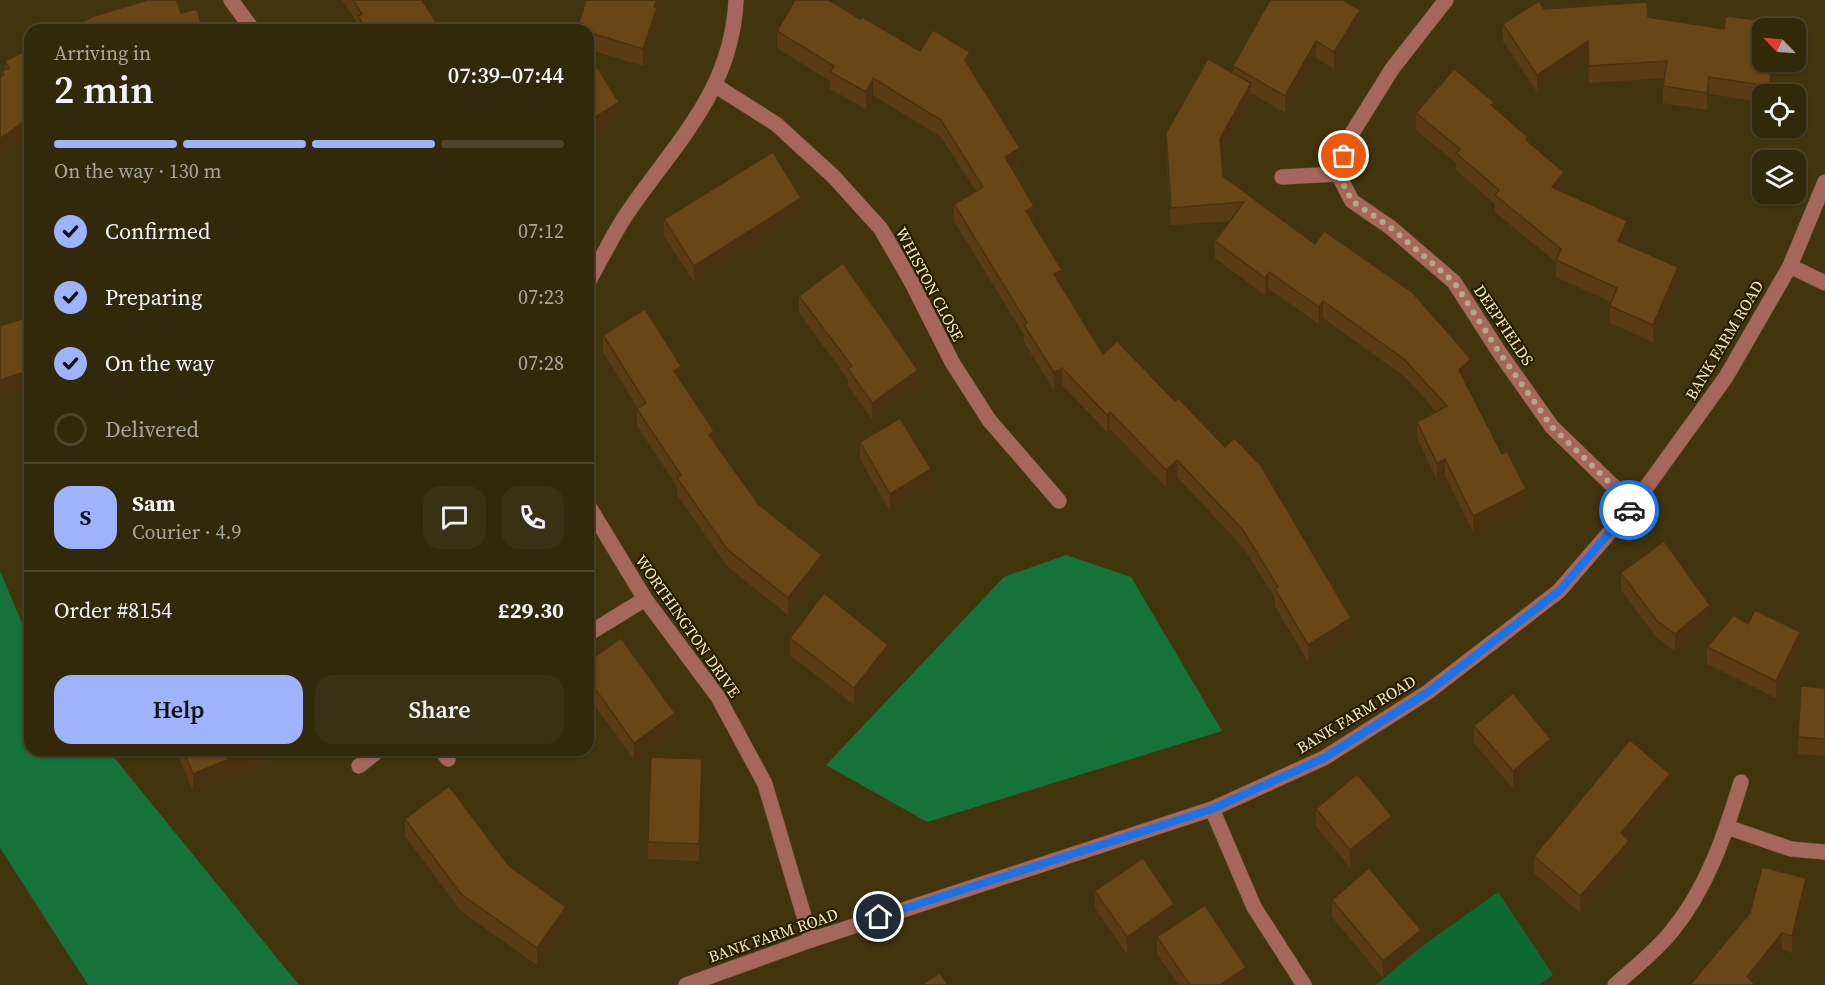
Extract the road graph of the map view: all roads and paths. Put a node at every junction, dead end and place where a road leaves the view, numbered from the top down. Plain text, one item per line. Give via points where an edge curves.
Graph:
1 (231, 0) edge
2 (736, 0) edge
3 (1446, 0) edge
4 (249, 24) edge
5 (716, 86) junction
6 (1338, 174) junction
7 (1282, 177) dead end
8 (1825, 182) edge
9 (1790, 266) junction
10 (594, 272) edge
11 (1825, 283) edge
12 (1059, 501) dead end
13 (1635, 503) junction
14 (594, 515) edge
15 (645, 599) junction
16 (594, 630) edge
17 (372, 756) edge
18 (359, 766) dead end
19 (1741, 782) dead end
20 (1212, 809) junction
21 (1727, 827) junction
22 (1825, 852) edge
23 (811, 940) junction
24 (686, 985) edge
25 (1304, 985) edge
26 (1615, 985) edge

1 - 4 street
2 - 5 street via 735,25
3 - 6 street via 1392,69 1349,138
5 - 10 street via 624,218
5 - 12 street, WHISTON CLOSE via 776,124 834,177 881,229 952,362 989,420
6 - 7 street
6 - 13 street, DEEPFIELDS via 1352,201 1390,227 1454,282 1552,427
8 - 9 street, BANK FARM ROAD
9 - 11 street
9 - 13 street, BANK FARM ROAD via 1726,377
13 - 20 street, BANK FARM ROAD via 1559,591 1428,692 1324,758
14 - 15 street, WORTHINGTON DRIVE
15 - 16 street
15 - 23 street, WORTHINGTON DRIVE via 718,696 765,784
17 - 18 street
19 - 21 street
20 - 23 street, BANK FARM ROAD
20 - 25 street via 1254,907
21 - 22 street via 1791,849
21 - 26 street via 1701,889 1671,932
23 - 24 street, BANK FARM ROAD

